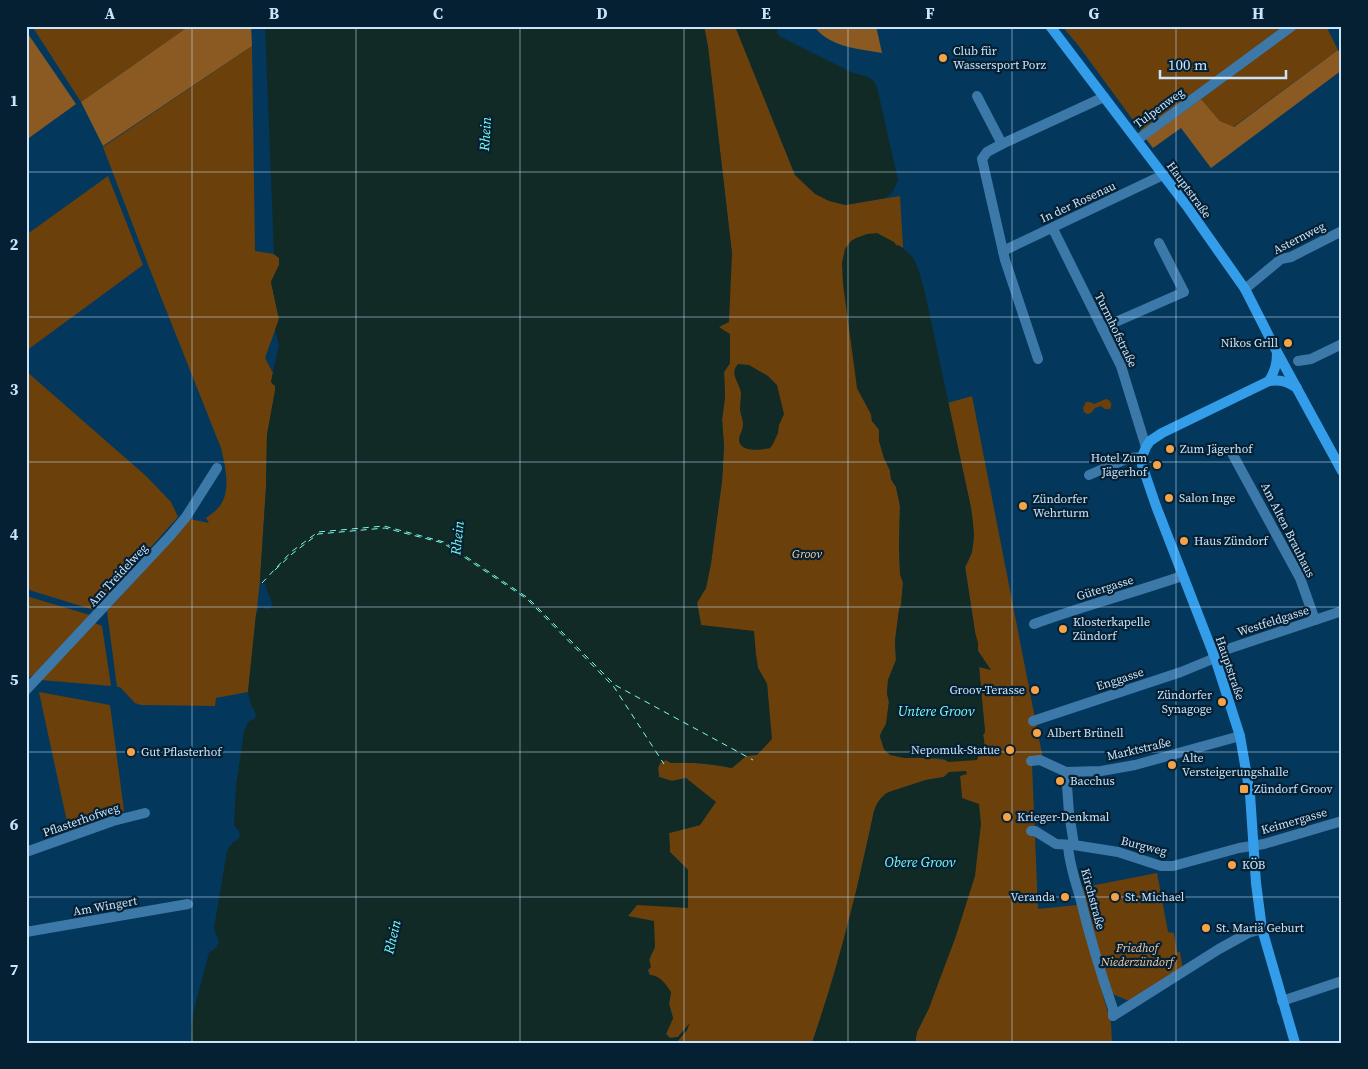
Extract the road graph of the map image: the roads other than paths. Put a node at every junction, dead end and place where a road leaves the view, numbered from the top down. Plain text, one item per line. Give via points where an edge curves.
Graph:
1 (1050, 26) edge
2 (1292, 26) edge
3 (977, 96) dead end
4 (1104, 97) junction
5 (1137, 140) junction
6 (1002, 144) junction
7 (1163, 175) junction
8 (1053, 228) junction
9 (1342, 230) edge
10 (1160, 244) dead end
11 (1003, 251) junction
12 (1245, 289) junction
13 (1102, 328) junction
14 (1342, 344) edge
15 (1277, 352) junction
16 (1038, 359) dead end
17 (1298, 360) dead end
18 (1269, 381) junction
19 (1297, 388) junction
20 (1144, 452) junction
21 (1233, 455) dead end
22 (217, 468) dead end
23 (1342, 471) edge
24 (1089, 475) dead end
25 (1182, 576) junction
26 (1342, 612) edge
27 (1315, 620) junction
28 (1034, 624) dead end
29 (1214, 656) junction
30 (26, 690) edge
31 (1033, 721) dead end
32 (1240, 736) junction
33 (1031, 761) dead end
34 (1066, 772) junction
35 (145, 813) dead end
36 (1342, 821) edge
37 (1031, 831) dead end
38 (1071, 845) junction
39 (1253, 846) junction
40 (26, 852) edge
41 (188, 904) dead end
42 (1262, 929) junction
43 (26, 932) edge
44 (1342, 981) edge
45 (1282, 1001) junction
46 (1294, 1043) edge

1 - 4 main road, Hauptstraße
2 - 5 street, Tulpenweg
3 - 6 street
4 - 5 main road, Hauptstraße
4 - 6 street
5 - 7 main road, Hauptstraße
6 - 11 street via 987,152 982,160
7 - 8 street, In der Rosenau
7 - 12 main road, Hauptstraße
8 - 11 street, In der Rosenau
8 - 13 street, Turmhofstraße
9 - 12 street, Asternweg via 1281,259
10 - 13 street via 1184,292
11 - 16 street
12 - 15 main road, Hauptstraße
13 - 20 street, Turmhofstraße via 1121,366
14 - 17 street via 1311,359
15 - 18 main road via 1275,371
15 - 19 main road, Hauptstraße
18 - 19 main road via 1282,380
18 - 20 main road via 1162,433 1150,441
19 - 23 main road, Hauptstraße
20 - 24 street
20 - 25 main road, Hauptstraße via 1144,475
21 - 27 street, Am Alten Brauhaus via 1300,578
22 - 30 street, Am Treidelweg via 170,536
25 - 28 street, Gütergasse
25 - 29 main road, Hauptstraße
26 - 27 street, Westfeldgasse
27 - 29 street, Westfeldgasse
29 - 31 street, Enggasse via 1180,672
29 - 32 main road, Hauptstraße
32 - 34 street, Marktstraße via 1135,765 1101,771
32 - 39 main road, Hauptstraße via 1250,794
33 - 34 street, Marktstraße via 1040,760
34 - 38 street, Kirchstraße
35 - 40 street, Pflasterhofweg
36 - 39 street, Keimergasse
37 - 38 street, Burgweg via 1056,844
38 - 39 street, Burgweg via 1118,852 1161,866 1173,866
38 - 42 street, Kirchstraße via 1069,856 1113,1016 1219,949
39 - 42 main road, Hauptstraße
41 - 43 street, Am Wingert
42 - 45 main road, Hauptstraße
44 - 45 street
45 - 46 main road, Hauptstraße

